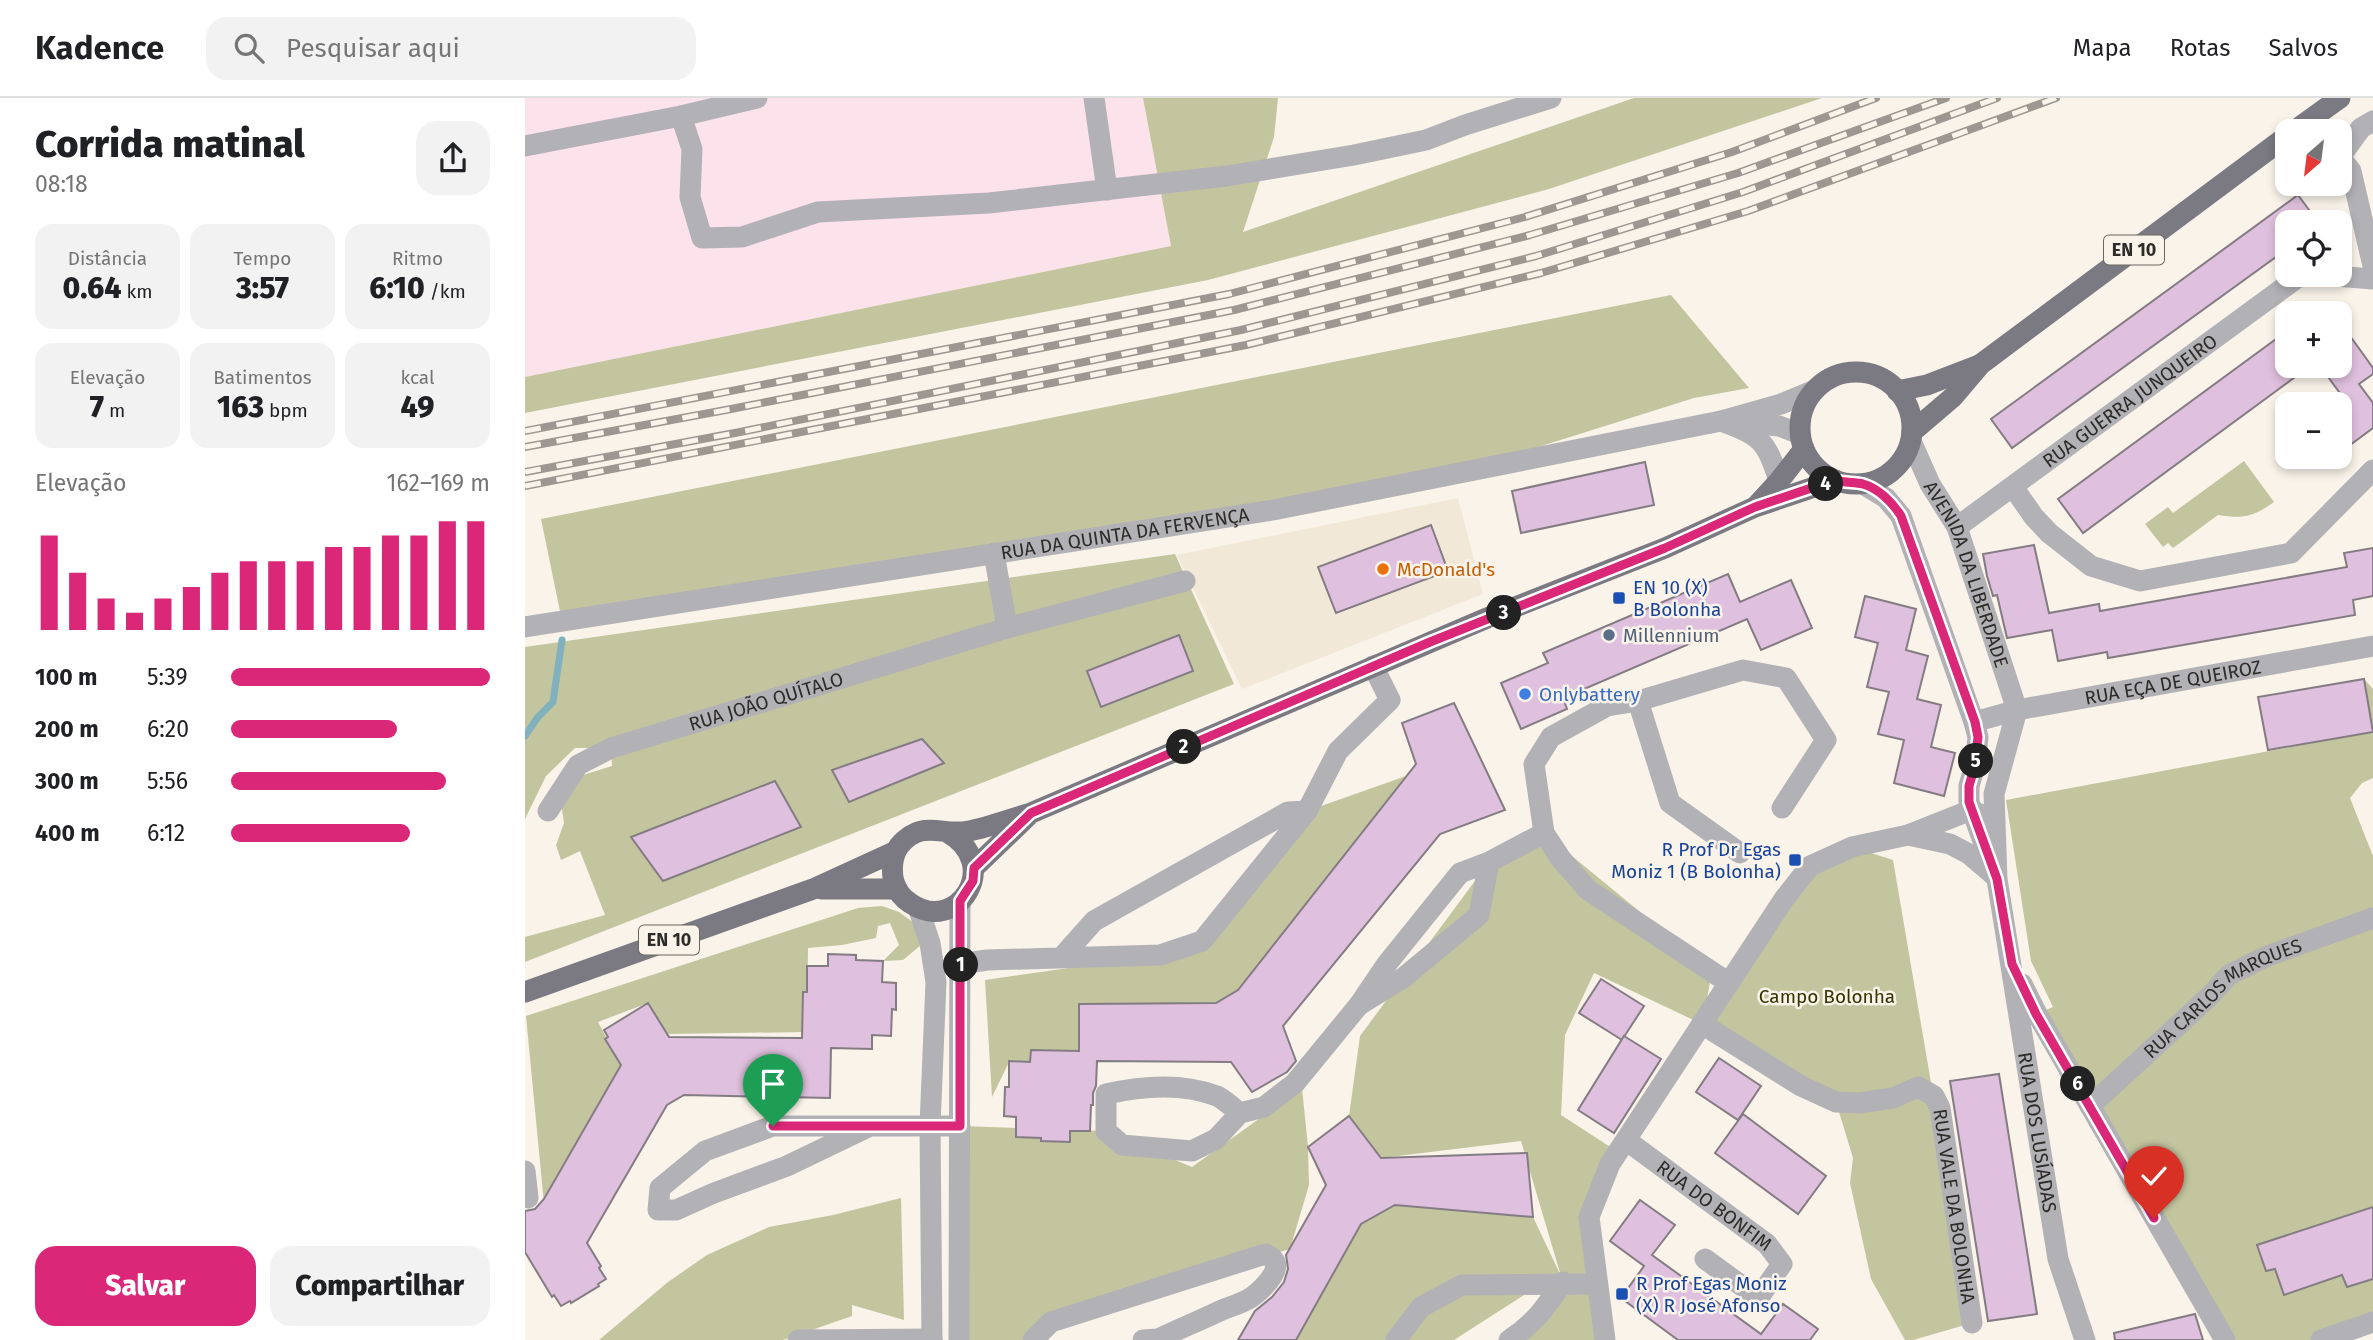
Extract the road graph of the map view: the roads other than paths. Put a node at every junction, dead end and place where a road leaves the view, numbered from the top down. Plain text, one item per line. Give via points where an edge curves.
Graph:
1 (757, 98) edge
2 (1094, 98) edge
3 (1551, 98) edge
4 (2340, 98) edge
5 (681, 116) junction
6 (2311, 119) edge
7 (2367, 125) edge
8 (2275, 145) edge
9 (525, 146) edge
10 (1107, 190) junction
11 (2373, 267) edge
12 (2352, 277) edge
13 (2373, 279) edge
14 (2285, 287) edge
15 (1980, 364) junction
16 (1815, 390) junction
17 (1897, 391) junction
18 (1721, 421) junction
19 (1911, 437) junction
20 (1802, 441) junction
21 (2373, 470) edge
22 (1835, 480) junction
23 (1779, 481) junction
24 (1863, 484) junction
25 (2013, 487) junction
26 (1755, 507) junction
27 (1957, 527) junction
28 (994, 554) junction
29 (1185, 581) dead end
30 (525, 627) edge
31 (1007, 628) junction
32 (2373, 646) edge
33 (1373, 666) junction
34 (1638, 701) junction
35 (2017, 710) junction
36 (1975, 722) junction
37 (1782, 808) dead end
38 (1971, 810) junction
39 (548, 811) dead end
40 (1307, 811) junction
41 (1031, 813) junction
42 (1986, 826) junction
43 (947, 832) junction
44 (1544, 833) junction
45 (1908, 835) junction
46 (1949, 844) junction
47 (896, 851) junction
48 (1740, 852) dead end
49 (1489, 862) junction
50 (974, 868) junction
51 (1997, 879) junction
52 (813, 889) junction
53 (897, 889) junction
54 (960, 901) junction
55 (919, 910) junction
56 (2373, 918) edge
57 (1061, 958) junction
58 (961, 964) junction
59 (2012, 964) junction
60 (1729, 983) junction
61 (525, 992) edge
62 (1359, 1005) junction
63 (1702, 1024) junction
64 (2091, 1106) junction
65 (1240, 1113) junction
66 (870, 1126) junction
67 (930, 1126) junction
68 (960, 1126) junction
69 (1626, 1140) junction
70 (525, 1171) edge
71 (528, 1198) dead end
72 (1705, 1259) dead end
73 (1563, 1282) junction
74 (1597, 1284) junction
75 (2373, 1322) edge
76 (1972, 1323) dead end
77 (932, 1339) edge
78 (800, 1340) edge
79 (959, 1340) edge
80 (1033, 1340) edge
81 (1143, 1340) edge
82 (1396, 1340) edge
83 (1509, 1340) edge
84 (1605, 1340) edge
85 (2085, 1340) edge
86 (2225, 1340) edge
87 (2321, 1340) edge

1 - 5 street
2 - 10 street
3 - 10 street via 1426,140 1354,155
4 - 6 main road
5 - 9 street
5 - 10 street via 692,149 690,197 702,238 742,237 818,212 989,203
7 - 11 street via 2340,157 2351,171
8 - 15 main road, EN 10
12 - 13 street
14 - 25 street, RUA GUERRA JUNQUEIRO
15 - 17 main road, EN 10
15 - 19 main road, EN 10
16 - 17 main road via 1841,374 1858,372 1876,376
16 - 18 street, RUA DA QUINTA DA FERVENÇA
16 - 20 main road via 1804,407
17 - 19 main road via 1909,409
18 - 20 street, RUA DA QUINTA DA FERVENÇA via 1779,426
18 - 23 street via 1748,431 1763,443
18 - 28 street, RUA DA QUINTA DA FERVENÇA via 1273,510
19 - 24 main road, EN 10 via 1894,470
19 - 27 street, AVENIDA DA LIBERDADE via 1930,484
20 - 22 main road via 1812,463
20 - 23 main road
21 - 25 street via 2291,553 2140,581 2091,566 2049,533
22 - 24 main road
22 - 26 main road
23 - 26 main road
24 - 36 street, AVENIDA DA LIBERDADE via 1886,498 1901,516
25 - 27 street, RUA GUERRA JUNQUEIRO
26 - 33 main road
27 - 35 street, AVENIDA DA LIBERDADE
28 - 30 street, RUA DA QUINTA DA FERVENÇA
28 - 31 street
29 - 31 street, RUA JOÃO QUÍTALO
31 - 39 street, RUA JOÃO QUÍTALO via 611,748 578,765
32 - 35 street, RUA EÇA DE QUEIROZ
33 - 40 street via 1390,700 1338,751
33 - 41 main road
34 - 37 street via 1743,670 1786,678 1826,740
34 - 44 street via 1607,706 1551,737 1534,764
34 - 48 street via 1670,803
35 - 36 street, RUA EÇA DE QUEIROZ
35 - 42 street, RUA DOS LUSÍADAS
36 - 38 street, AVENIDA DA LIBERDADE via 1978,737 1969,786
38 - 42 street
38 - 45 street
40 - 57 street via 1288,812 1094,921
40 - 57 street via 1202,942 1160,955
41 - 43 main road via 967,832
41 - 50 main road
42 - 46 street
42 - 51 street, RUA DOS LUSÍADAS
43 - 47 main road via 920,831
43 - 50 main road via 968,849
44 - 49 street
44 - 60 street via 1588,890
45 - 46 street
45 - 60 street via 1852,847 1811,866
46 - 51 street via 1969,854
47 - 52 main road, EN 10
47 - 53 main road via 892,870
49 - 62 street via 1459,873
49 - 62 street via 1479,915 1402,978
50 - 54 main road via 973,881
51 - 59 street, RUA DOS LUSÍADAS
52 - 53 main road
52 - 61 main road, EN 10
53 - 55 main road
54 - 55 main road via 941,910
54 - 58 street
55 - 67 street via 936,982
56 - 64 street, RUA CARLOS MARQUES via 2228,975
57 - 58 street
58 - 68 street
59 - 64 street
59 - 85 street, RUA DOS LUSÍADAS via 2058,1259
60 - 63 street
62 - 65 street via 1295,1083 1264,1107
63 - 69 street
63 - 76 street, RUA VALE DA BOLONHA via 1801,1086 1836,1102 1893,1098 1917,1087 1934,1096 1940,1108
64 - 86 street
65 - 65 street via 1219,1097 1173,1087 1106,1094 1106,1131 1122,1145 1192,1151 1216,1139
66 - 66 street via 773,1126 705,1152 660,1188 658,1210 676,1210 787,1166
66 - 67 street
67 - 68 street
67 - 77 street
68 - 79 street
69 - 72 street, RUA DO BONFIM via 1767,1244 1782,1264 1762,1293 1753,1294
69 - 74 street via 1610,1164 1589,1217
70 - 71 street
73 - 74 street
73 - 82 street via 1462,1284 1421,1307
73 - 83 street via 1528,1329
74 - 84 street
75 - 87 street
77 - 78 street
80 - 81 street via 1051,1322 1114,1301 1265,1254 1277,1262 1272,1278 1251,1297 1158,1339

